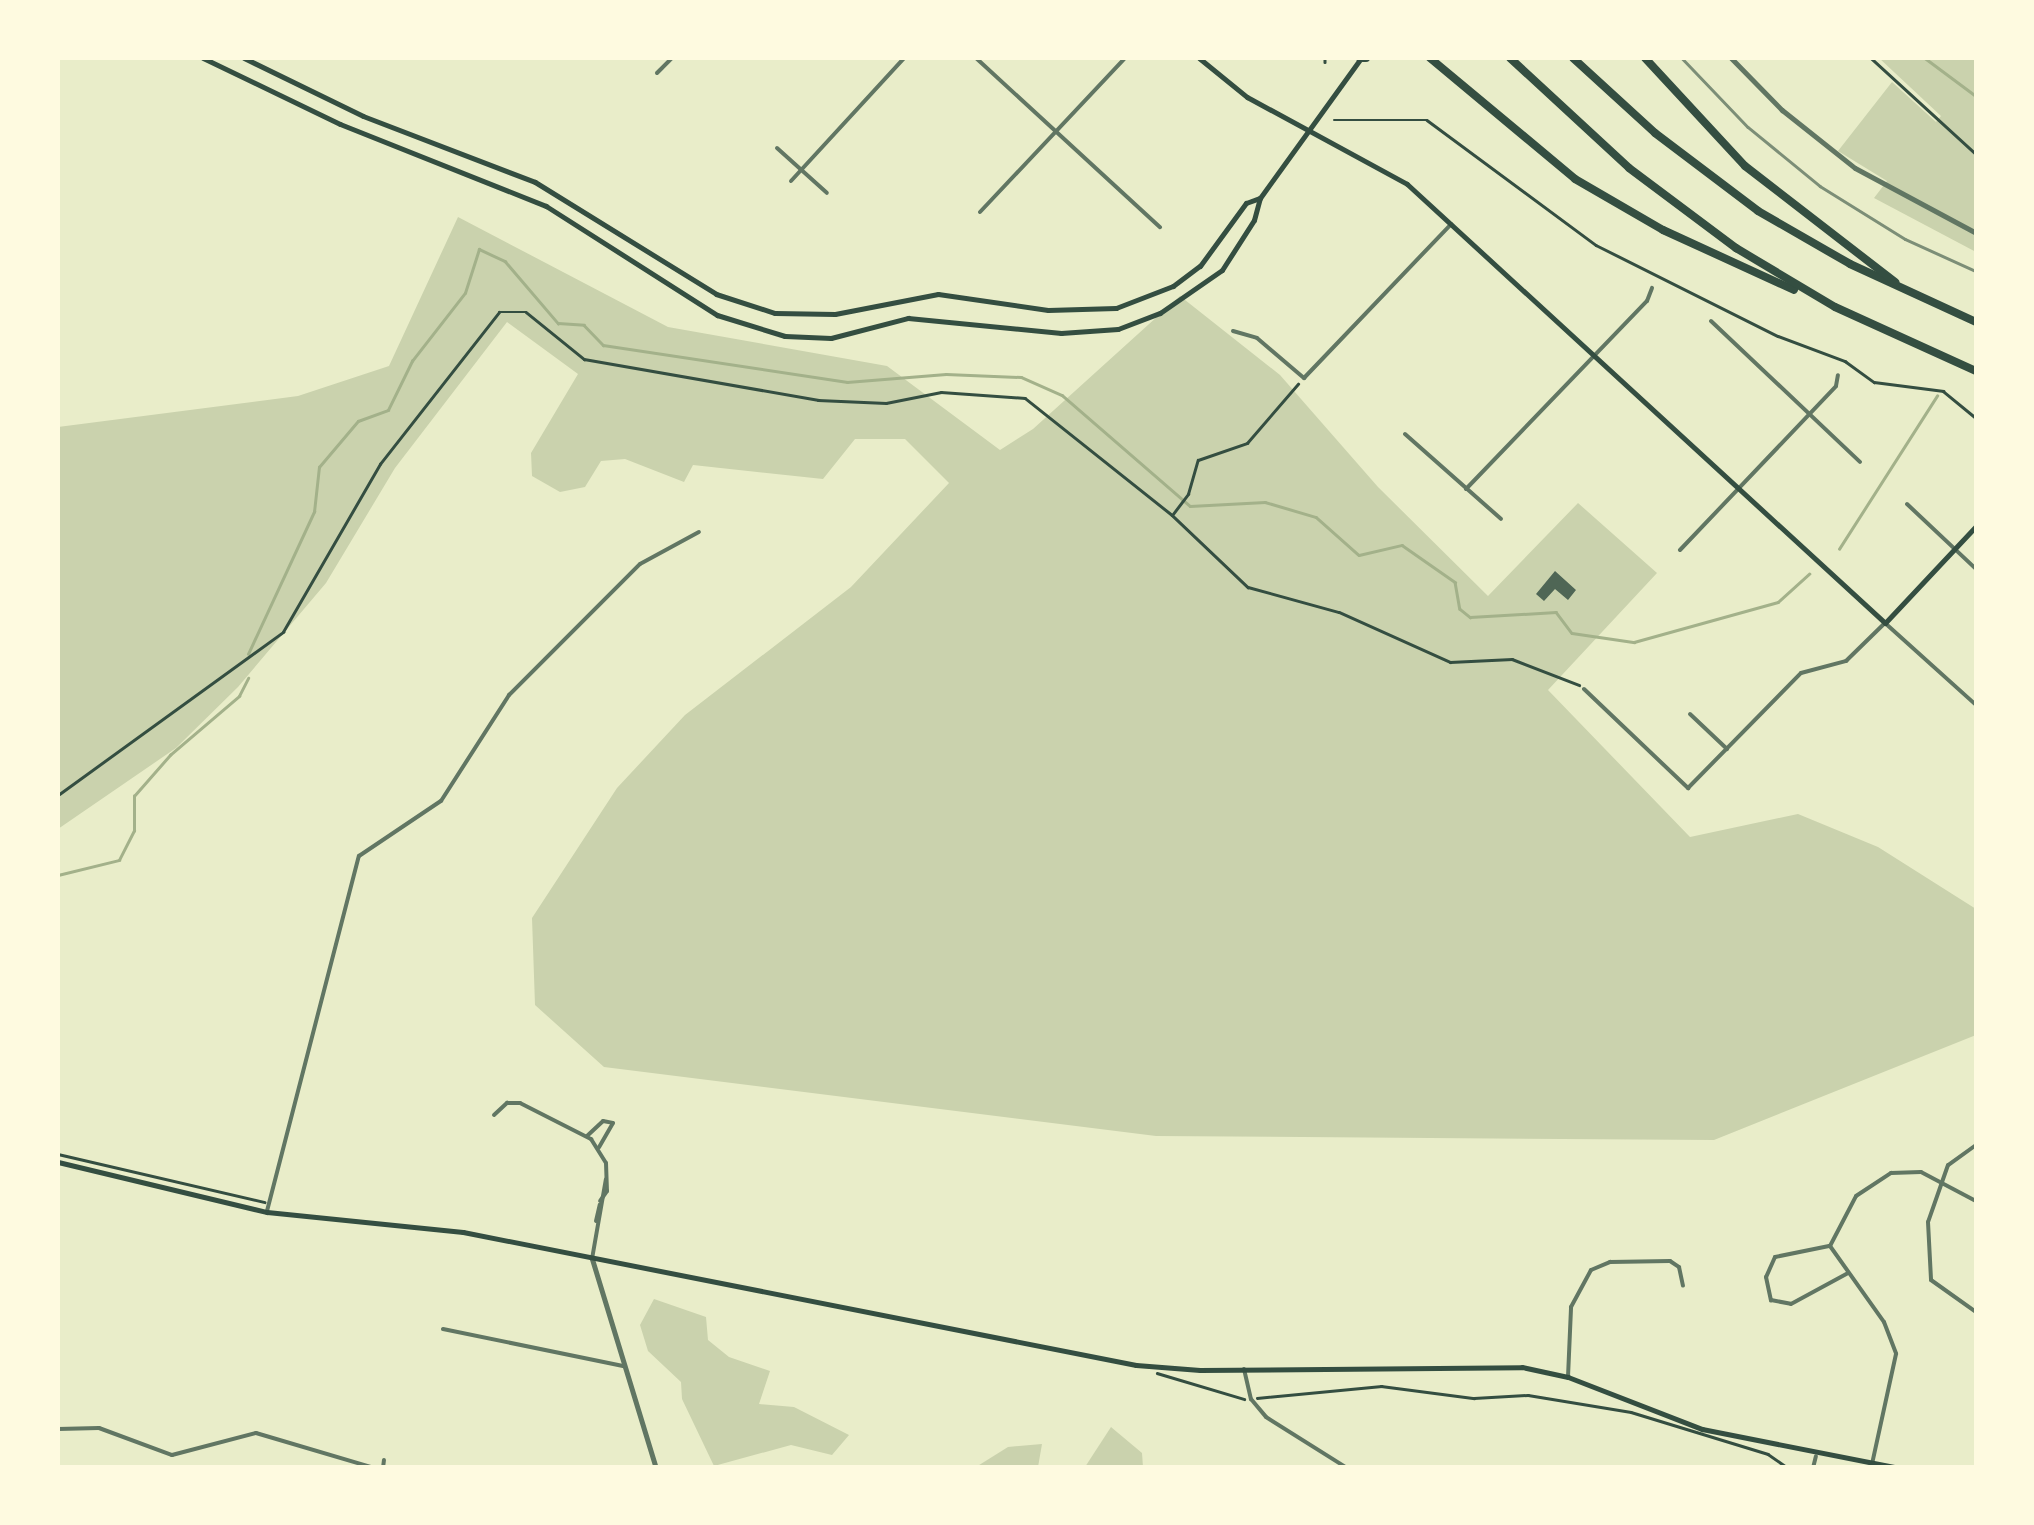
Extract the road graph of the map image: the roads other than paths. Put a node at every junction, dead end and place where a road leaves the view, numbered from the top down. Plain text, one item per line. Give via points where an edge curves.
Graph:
1 (202, 58) edge
2 (244, 58) edge
3 (672, 58) edge
4 (904, 58) edge
5 (976, 58) edge
6 (1126, 58) edge
7 (1199, 58) edge
8 (1361, 58) edge
9 (1510, 58) edge
10 (1573, 58) edge
11 (1645, 58) edge
12 (1731, 58) edge
13 (1430, 59) edge
14 (658, 73) dead end
15 (1306, 128) junction
16 (1058, 132) junction
17 (777, 148) dead end
18 (801, 169) junction
19 (791, 181) dead end
20 (827, 193) dead end
21 (1260, 198) junction
22 (980, 212) dead end
23 (1451, 224) junction
24 (1160, 227) dead end
25 (1976, 233) edge
26 (1652, 288) dead end
27 (1919, 299) junction
28 (1835, 307) junction
29 (1710, 320) dead end
30 (1976, 322) edge
31 (1233, 332) dead end
32 (1595, 356) junction
33 (1976, 371) edge
34 (1838, 375) dead end
35 (1806, 415) junction
36 (1405, 434) dead end
37 (1860, 462) dead end
38 (1738, 487) junction
39 (1466, 489) junction
40 (1907, 504) dead end
41 (1501, 519) dead end
42 (1976, 526) edge
43 (698, 532) dead end
44 (1954, 548) junction
45 (1680, 550) dead end
46 (1976, 569) edge
47 (1885, 622) junction
48 (1584, 689) road end
49 (1976, 706) edge
50 (1690, 714) dead end
51 (1728, 749) junction
52 (494, 1115) dead end
53 (587, 1136) junction
54 (1976, 1145) edge
55 (599, 1147) junction
56 (58, 1162) edge
57 (1940, 1185) junction
58 (1976, 1201) edge
59 (267, 1212) junction
60 (1830, 1246) junction
61 (592, 1258) junction
62 (1848, 1273) junction
63 (1684, 1286) dead end
64 (1976, 1312) edge
65 (443, 1330) dead end
66 (624, 1366) junction
67 (1244, 1369) junction
68 (1568, 1378) junction
69 (58, 1428) edge
70 (1816, 1456) junction
71 (384, 1460) dead end
72 (1872, 1464) junction
73 (374, 1468) edge
74 (383, 1468) edge
75 (656, 1468) edge
76 (1347, 1468) edge
77 (1813, 1468) edge
78 (1899, 1468) edge

1 - 21 main road via 356,131 518,193 718,315 785,336 831,338 936,316 1061,333 1139,323 1222,270
2 - 21 main road via 363,116 535,182 716,294 776,313 834,314 938,294 1048,310 1116,308 1187,276 1223,240 1246,202
3 - 14 street
4 - 18 street
5 - 16 street
6 - 16 street
7 - 15 main road via 1247,97
8 - 15 main road
9 - 28 highway via 1682,210
10 - 27 highway via 1655,133 1758,211
11 - 27 highway via 1745,166 1824,234
12 - 25 street via 1832,152
13 - 28 highway via 1575,180 1679,238
15 - 21 main road
15 - 23 main road via 1396,174
16 - 22 street
16 - 24 street
17 - 18 street
18 - 19 street
18 - 20 street
23 - 31 street via 1304,378 1257,338
23 - 32 main road
26 - 32 street
27 - 30 highway
28 - 33 highway
29 - 35 street
32 - 38 main road
32 - 39 street
34 - 35 street via 1836,386
35 - 37 street
35 - 38 street
36 - 39 street
38 - 45 street
38 - 47 main road
39 - 41 street
40 - 44 street
42 - 44 main road
43 - 59 street via 640,564 509,696 441,801 359,856
44 - 46 street
44 - 47 main road
47 - 49 street
47 - 51 street via 1846,661 1800,673
48 - 51 street via 1688,788
50 - 51 street
52 - 53 street via 515,1102
53 - 55 street
53 - 55 street via 603,1121 613,1123
54 - 57 street via 1948,1164
55 - 61 street via 606,1178
56 - 59 main road
57 - 58 street
57 - 60 street via 1912,1170 1878,1179 1848,1206
57 - 64 street via 1928,1222 1929,1273 1940,1292
59 - 61 main road via 462,1232
60 - 62 street
60 - 62 street via 1775,1256 1766,1276 1771,1300 1791,1304
61 - 66 street
61 - 67 main road via 1134,1364
62 - 72 street via 1884,1322 1896,1354
63 - 68 street via 1680,1268 1670,1261 1610,1262 1591,1270 1570,1307
65 - 66 street
66 - 75 street
67 - 68 main road via 1473,1364
67 - 76 street via 1266,1417
68 - 70 main road via 1670,1419
69 - 73 street via 99,1428 172,1455 256,1433
70 - 72 main road
70 - 77 street
71 - 74 street
72 - 78 main road

